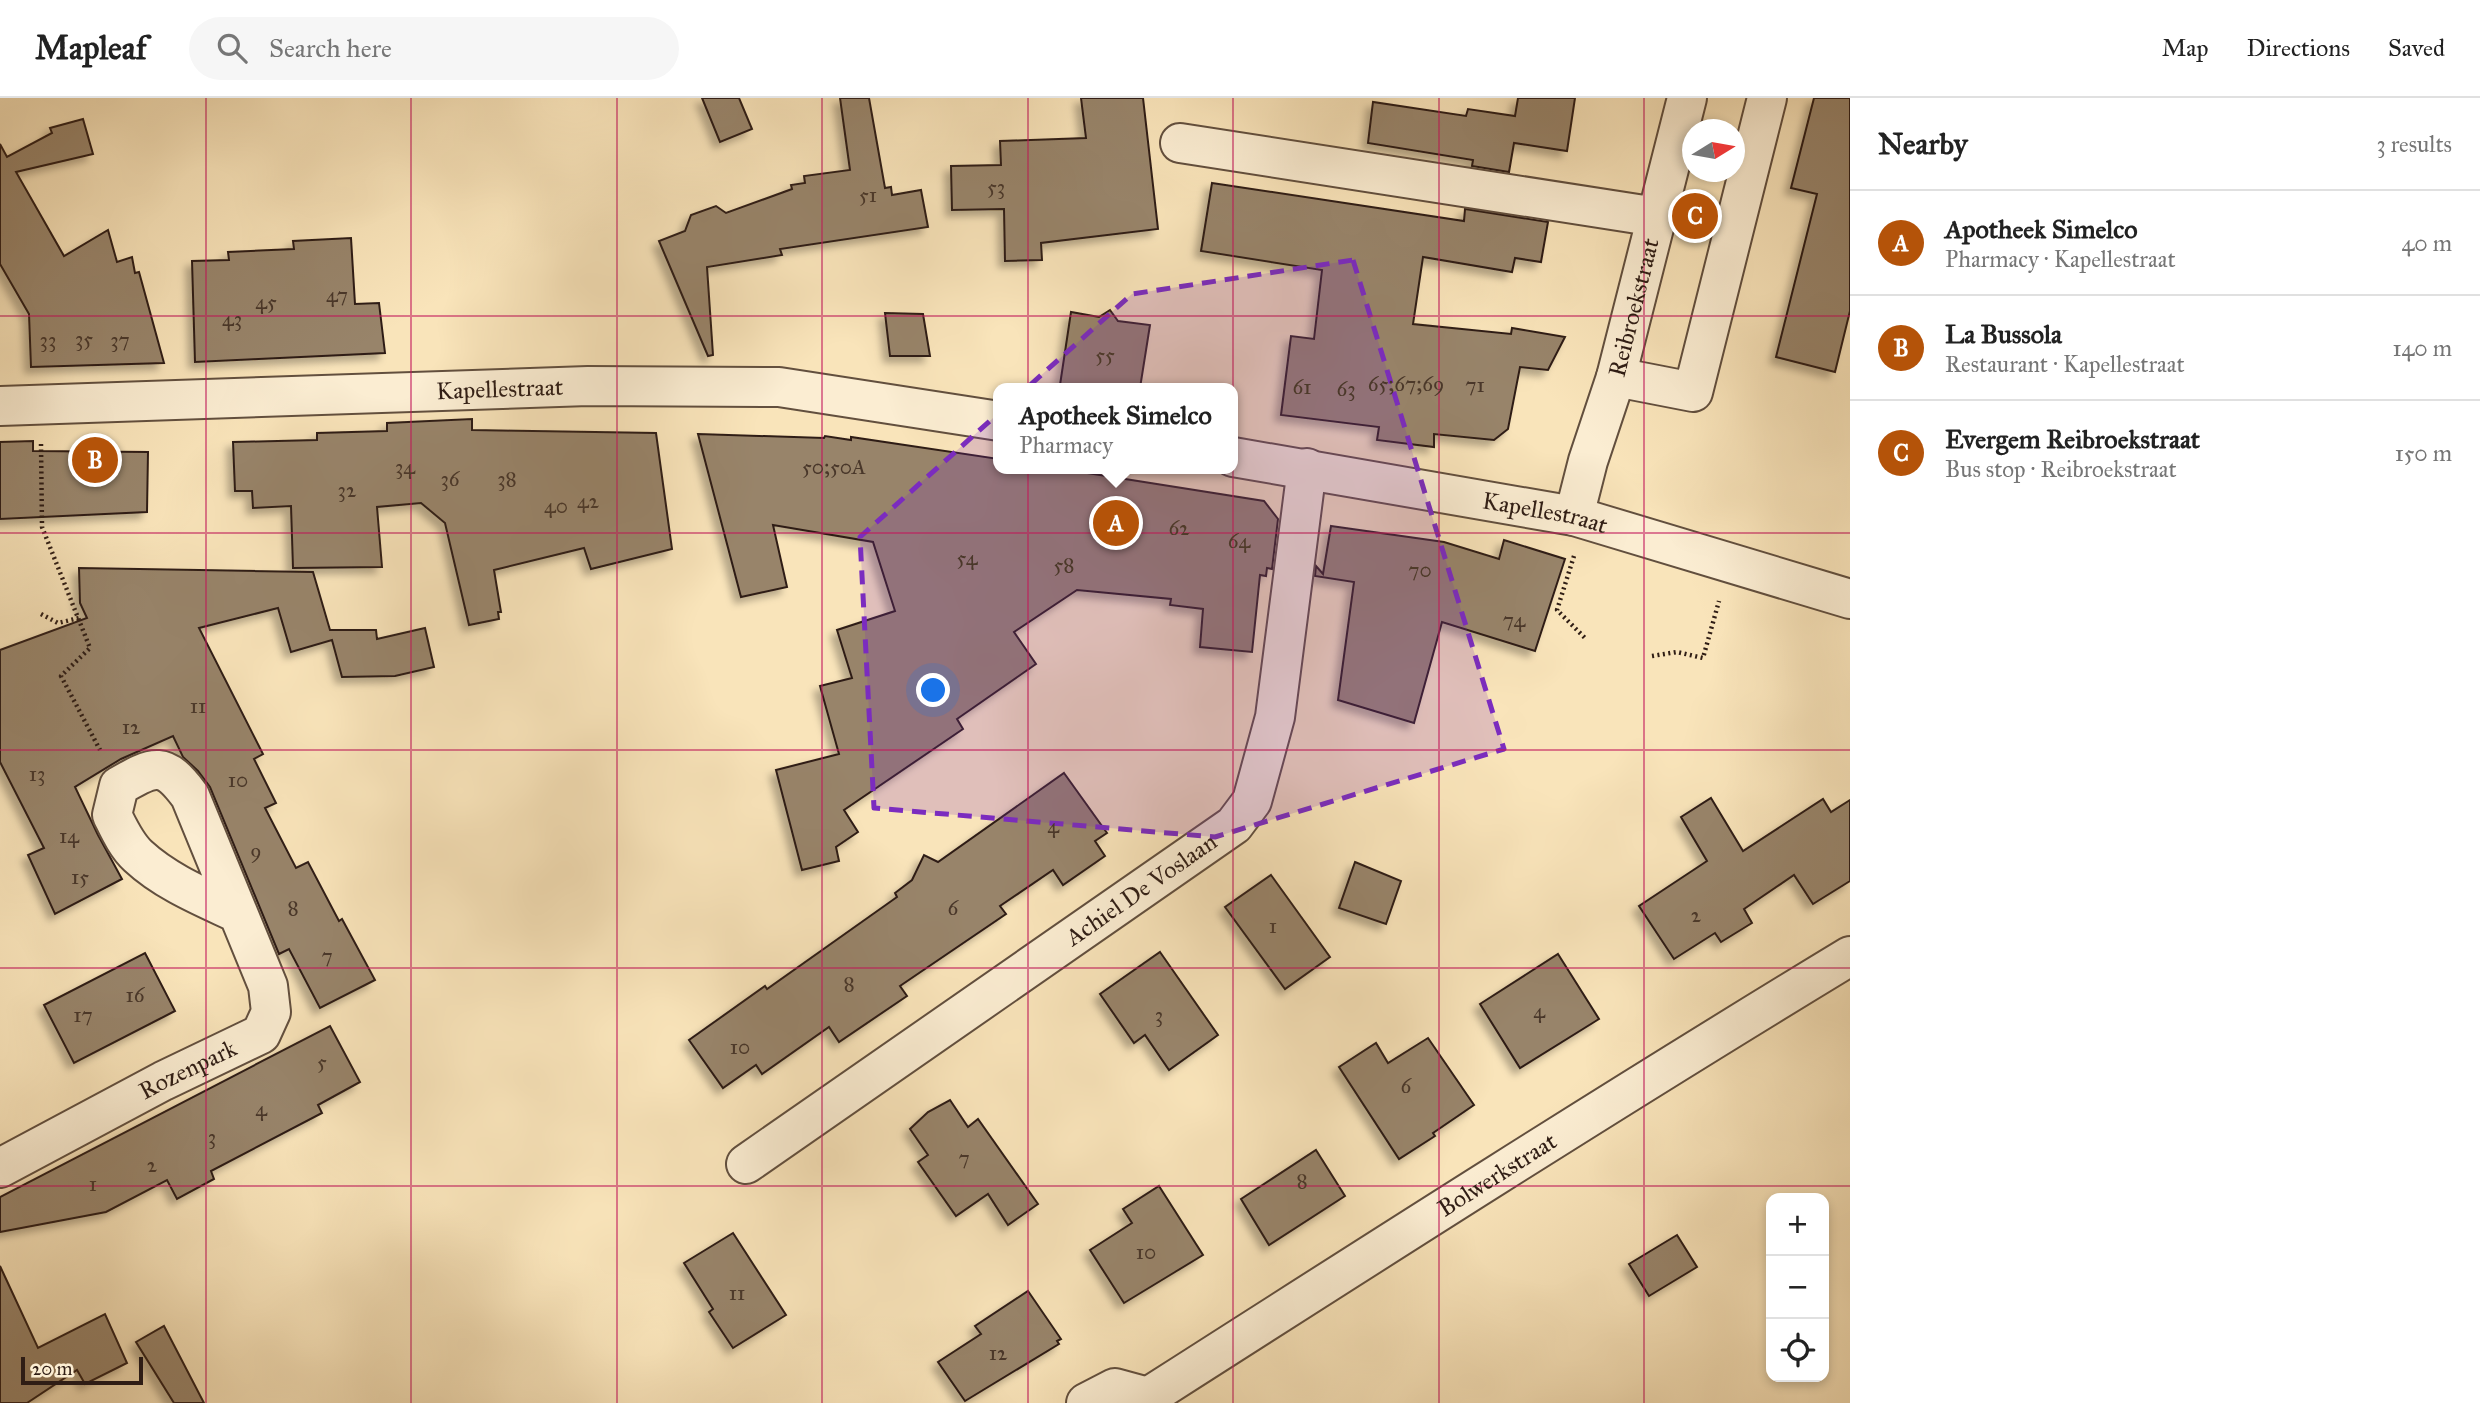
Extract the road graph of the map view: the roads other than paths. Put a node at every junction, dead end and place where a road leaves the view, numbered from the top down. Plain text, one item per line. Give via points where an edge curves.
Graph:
1 (1687, 98) edge
2 (1767, 98) edge
3 (1180, 143) dead end
4 (1657, 217) junction
5 (1616, 377) junction
6 (0, 406) edge
7 (993, 420) edge
8 (1238, 458) edge
9 (1307, 468) junction
10 (1580, 518) junction
11 (1850, 599) edge
12 (237, 913) junction
13 (1850, 956) edge
14 (746, 1164) dead end
15 (0, 1168) edge
16 (1149, 1401) edge
17 (1086, 1403) edge

1 - 4 street, Reibroekstraat
2 - 5 street via 1693,392
3 - 4 street
4 - 5 street, Reibroekstraat
5 - 10 street, Reibroekstraat via 1588,461
6 - 7 street, Kapellestraat via 588,386 779,387
8 - 9 street, Kapellestraat
9 - 10 street, Kapellestraat
9 - 14 street, Achiel De Voslaan via 1275,717 1252,801 1234,825
10 - 11 street, Kapellestraat
12 - 12 street, Rozenpark via 190,796 174,775 157,770 119,786 112,815 138,856 182,887
12 - 15 street, Rozenpark via 268,986 271,1012 261,1034
13 - 16 street, Bolwerkstraat via 1655,1074
16 - 17 street, Bolwerkstraat via 1115,1388

